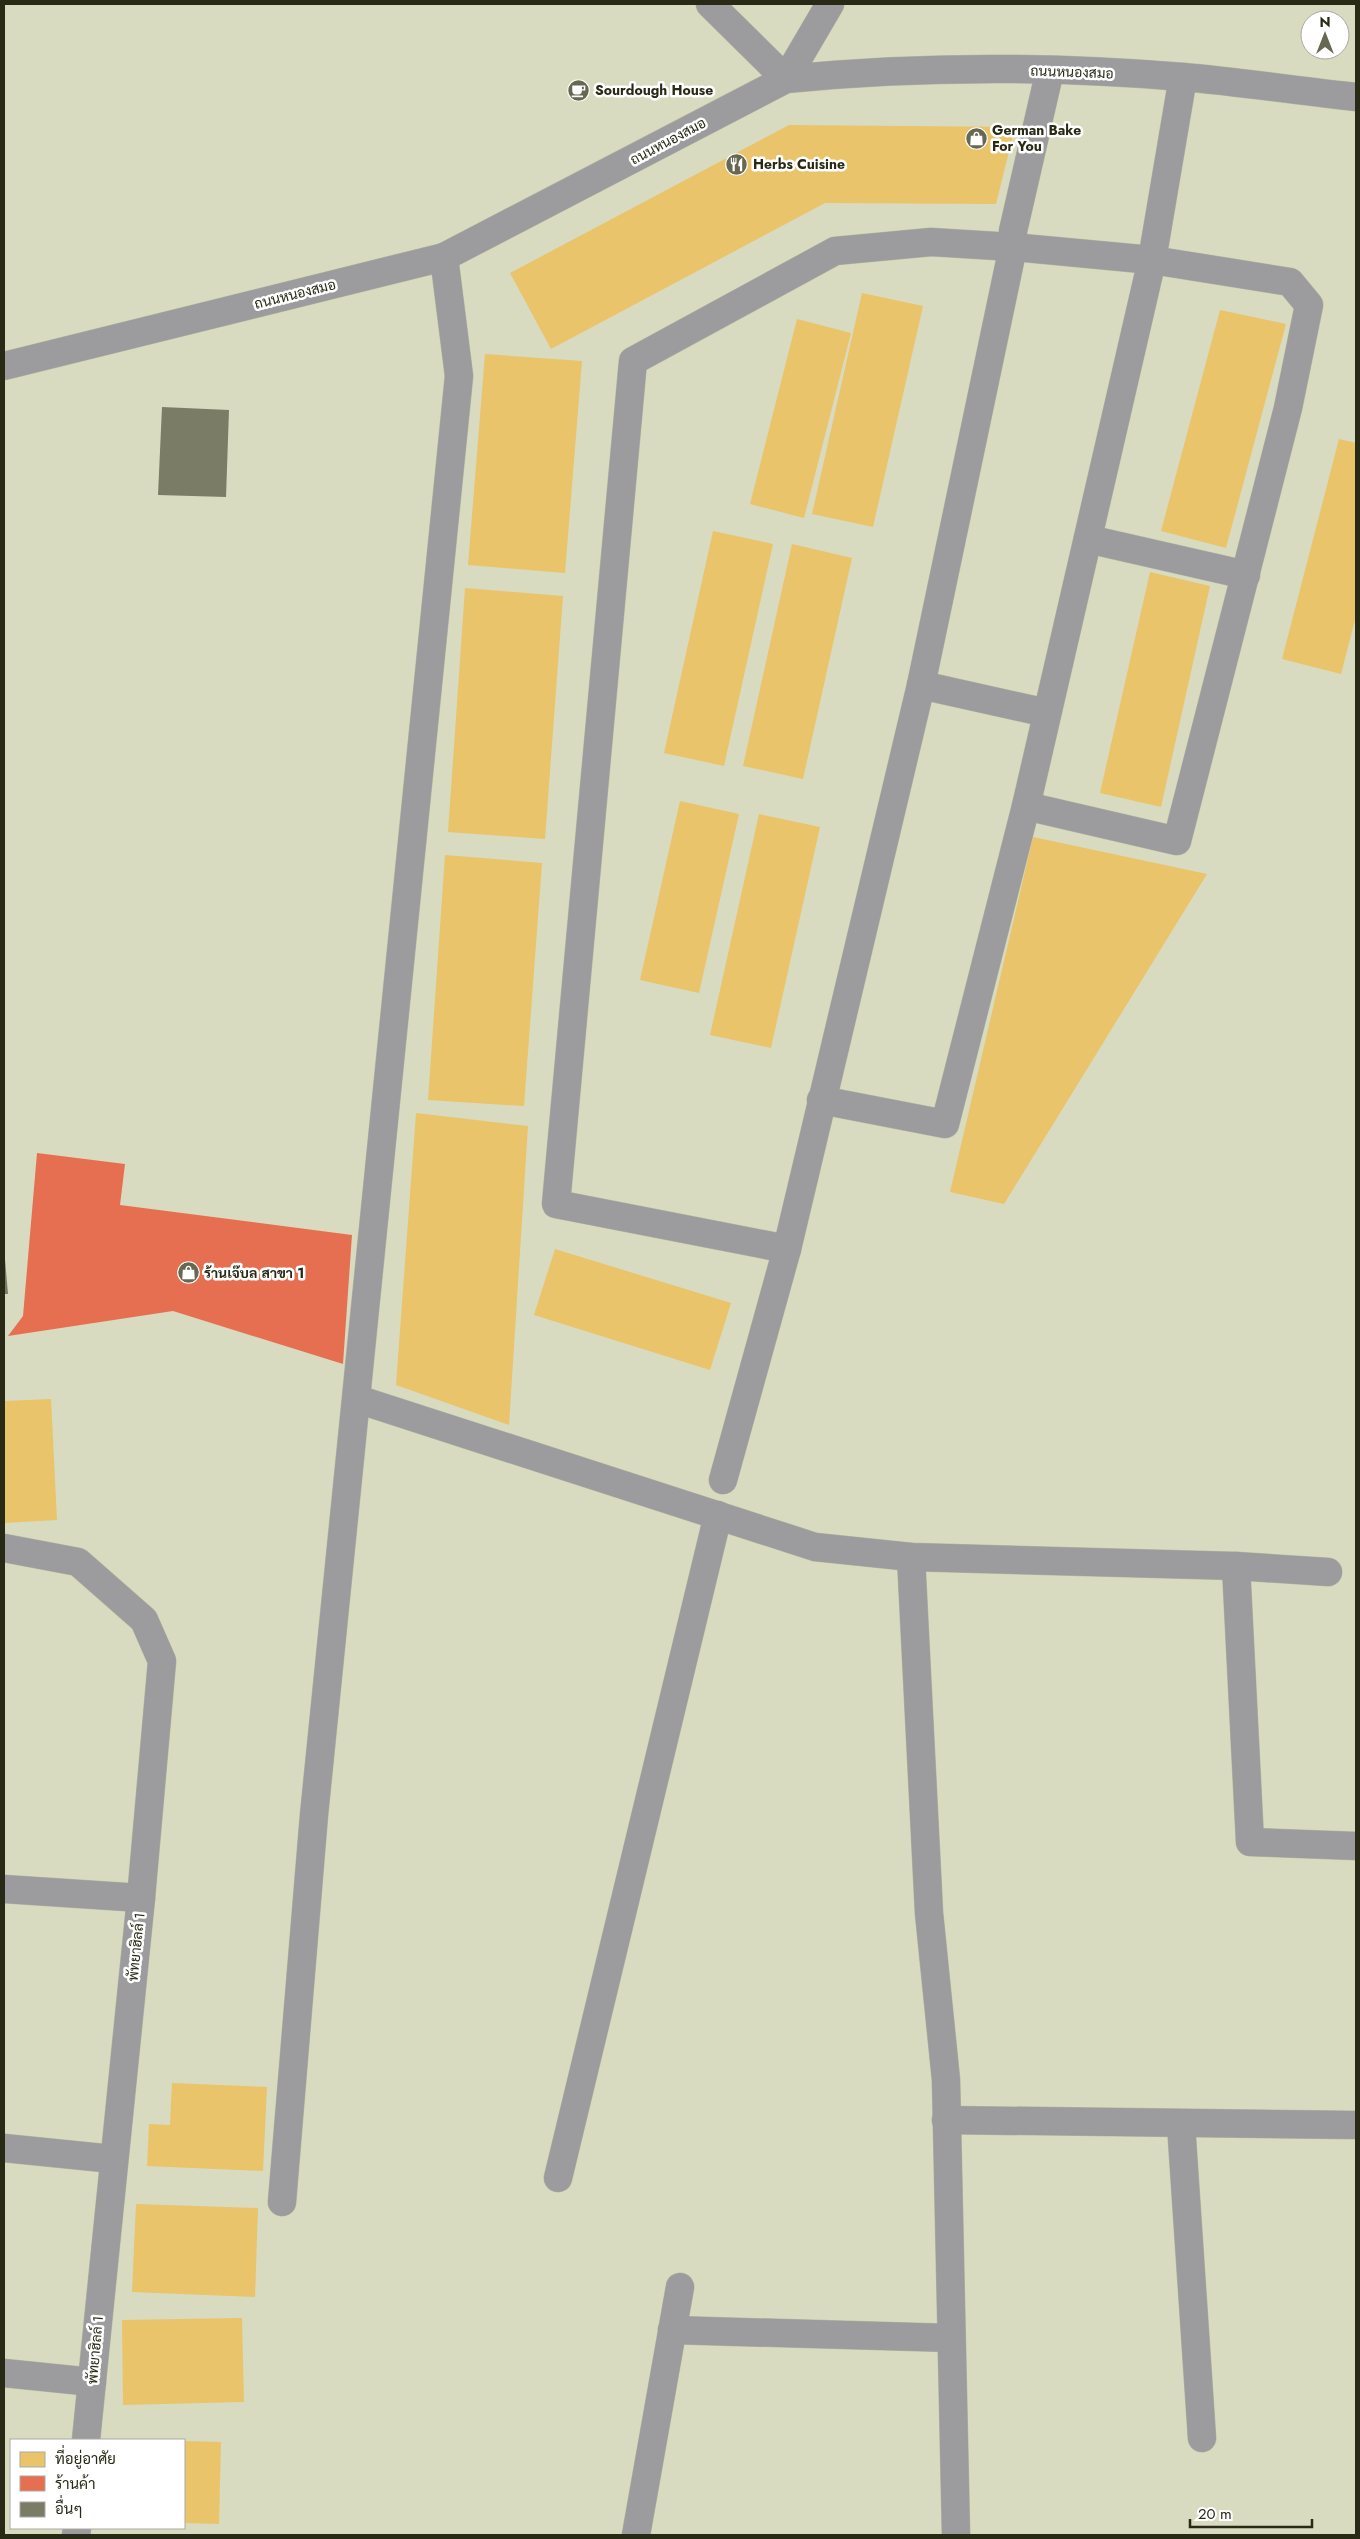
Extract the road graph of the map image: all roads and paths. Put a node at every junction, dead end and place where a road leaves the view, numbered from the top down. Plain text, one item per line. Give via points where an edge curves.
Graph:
1 (710, 4) edge
2 (830, 4) edge
3 (1050, 70) junction
4 (1183, 77) junction
5 (786, 79) junction
6 (1356, 98) edge
7 (1013, 247) junction
8 (444, 257) junction
9 (1152, 260) junction
10 (4, 366) edge
11 (1088, 539) junction
12 (1246, 575) junction
13 (921, 685) junction
14 (1047, 713) junction
15 (1026, 806) junction
16 (821, 1100) junction
17 (787, 1249) junction
18 (357, 1399) junction
19 (723, 1480) dead end
20 (718, 1515) junction
21 (4, 1548) edge
22 (911, 1557) junction
23 (1236, 1566) junction
24 (1328, 1572) dead end
25 (1356, 1846) edge
26 (4, 1889) edge
27 (141, 1898) junction
28 (946, 2120) junction
29 (1181, 2124) junction
30 (1356, 2125) edge
31 (4, 2148) edge
32 (113, 2159) junction
33 (558, 2178) dead end
34 (282, 2202) dead end
35 (680, 2288) dead end
36 (672, 2330) junction
37 (951, 2338) junction
38 (4, 2373) edge
39 (92, 2382) junction
40 (1202, 2438) dead end
41 (86, 2439) edge
42 (636, 2535) edge
43 (956, 2535) edge

1 - 5 street
2 - 5 street
3 - 4 street, ถนนหนองสมอ
3 - 5 street, ถนนหนองสมอ via 840,74
3 - 7 street
4 - 6 street, ถนนหนองสมอ
4 - 9 street
5 - 8 street, ถนนหนองสมอ
7 - 9 street
7 - 13 street
7 - 17 street via 930,242 835,251 633,361 556,1204
8 - 10 street, ถนนหนองสมอ
8 - 18 street via 460,376
9 - 11 street
9 - 12 street via 1290,282 1309,305 1288,408
11 - 12 street
11 - 14 street
12 - 15 street via 1177,841
13 - 14 street
13 - 16 street
14 - 15 street
15 - 16 street via 945,1124
16 - 17 street
17 - 19 street
18 - 20 street
18 - 34 street via 314,1815
20 - 22 street via 815,1547
20 - 33 street
21 - 27 street, พัทยาฮิลล์ 1 via 78,1562 144,1620 162,1661
22 - 23 street
22 - 28 street via 928,1913 946,2080
23 - 24 street
23 - 25 street via 1250,1842
26 - 27 street
27 - 32 street, พัทยาฮิลล์ 1
28 - 29 street
28 - 37 street
29 - 30 street
29 - 40 street
31 - 32 street
32 - 39 street, พัทยาฮิลล์ 1
35 - 36 street
36 - 37 street
36 - 42 street
37 - 43 street
38 - 39 street
39 - 41 street, พัทยาฮิลล์ 1

